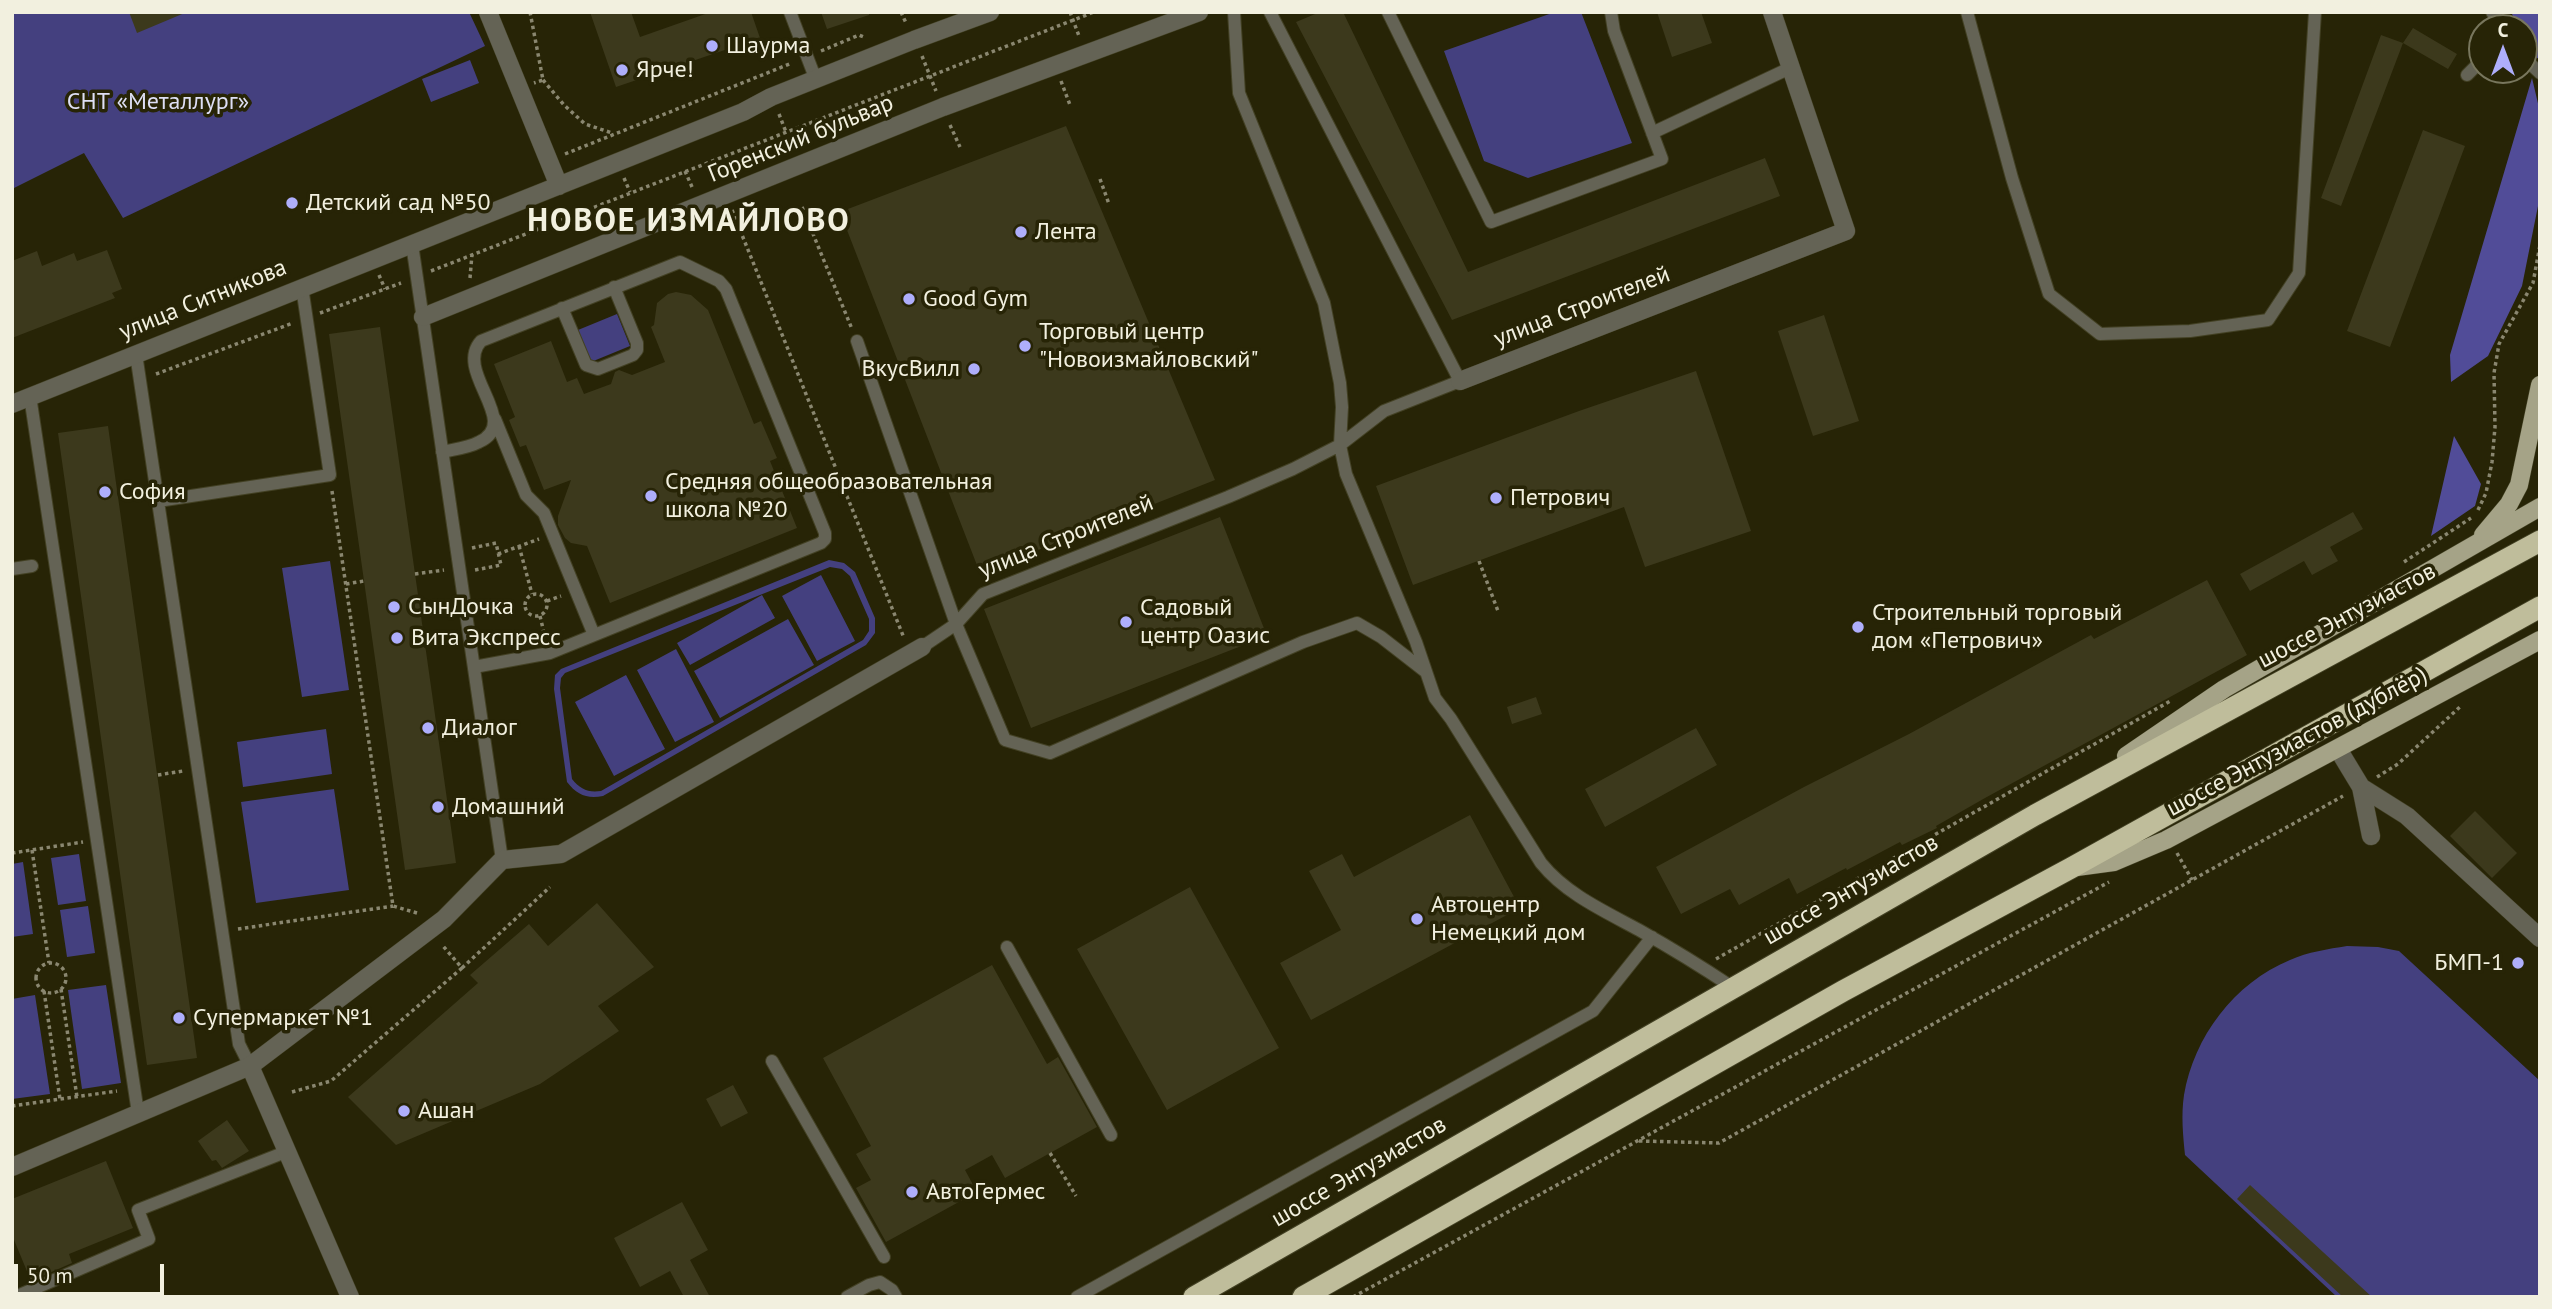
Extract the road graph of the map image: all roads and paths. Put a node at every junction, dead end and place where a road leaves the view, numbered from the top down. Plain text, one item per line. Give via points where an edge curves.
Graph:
1 (488, 12) edge
2 (530, 12) edge
3 (790, 12) edge
4 (901, 12) edge
5 (990, 12) edge
6 (1070, 12) edge
7 (1094, 12) edge
8 (1199, 12) edge
9 (1234, 12) edge
10 (1269, 12) edge
11 (1388, 12) edge
12 (1611, 12) edge
13 (1772, 12) edge
14 (1967, 12) edge
15 (2315, 12) edge
16 (918, 20) dead end
17 (1073, 20) junction
18 (870, 39) dead end
19 (920, 51) dead end
20 (807, 57) junction
21 (1790, 68) junction
22 (930, 76) junction
23 (543, 80) junction
24 (816, 80) junction
25 (1060, 80) dead end
26 (521, 88) junction
27 (936, 92) dead end
28 (1070, 105) dead end
29 (949, 123) dead end
30 (1652, 133) junction
31 (614, 134) junction
32 (960, 147) dead end
33 (564, 154) dead end
34 (685, 171) junction
35 (622, 174) dead end
36 (1100, 179) dead end
37 (559, 186) junction
38 (631, 192) junction
39 (696, 196) dead end
40 (1109, 204) dead end
41 (802, 207) dead end
42 (732, 210) dead end
43 (412, 244) junction
44 (2540, 245) edge
45 (472, 254) junction
46 (2538, 265) edge
47 (431, 271) dead end
48 (403, 282) dead end
49 (302, 287) junction
50 (469, 287) dead end
51 (614, 287) junction
52 (562, 308) junction
53 (423, 317) junction
54 (307, 318) junction
55 (857, 341) joint
56 (136, 354) junction
57 (140, 380) junction
58 (1460, 381) junction
59 (2540, 385) edge
60 (30, 396) junction
61 (12, 404) edge
62 (495, 419) junction
63 (1340, 445) junction
64 (442, 452) junction
65 (330, 475) junction
66 (158, 501) junction
67 (2540, 507) edge
68 (553, 534) junction
69 (2540, 541) edge
70 (519, 547) junction
71 (2473, 547) junction
72 (472, 548) dead end
73 (498, 554) junction
74 (1479, 561) dead end
75 (2402, 563) dead end
76 (32, 566) dead end
77 (12, 569) edge
78 (444, 570) dead end
79 (475, 570) dead end
80 (415, 574) dead end
81 (364, 581) dead end
82 (346, 584) junction
83 (532, 594) junction
84 (2540, 607) edge
85 (1497, 611) dead end
86 (540, 615) junction
87 (956, 624) junction
88 (594, 635) junction
89 (2540, 640) edge
90 (922, 647) junction
91 (550, 653) junction
92 (474, 667) junction
93 (1426, 671) junction
94 (2181, 695) dead end
95 (2464, 702) dead end
96 (2339, 749) junction
97 (198, 769) junction
98 (158, 775) dead end
99 (2361, 787) junction
100 (2035, 815) junction
101 (2371, 836) dead end
102 (97, 840) junction
103 (2174, 846) dead end
104 (32, 850) junction
105 (12, 853) edge
106 (502, 860) junction
107 (2071, 868) junction
108 (2113, 880) dead end
109 (2192, 880) junction
110 (550, 887) dead end
111 (393, 906) junction
112 (417, 913) dead end
113 (222, 931) junction
114 (1652, 937) junction
115 (2540, 938) edge
116 (443, 946) dead end
117 (1007, 947) dead end
118 (49, 963) junction
119 (1702, 967) junction
120 (461, 968) junction
121 (1732, 987) junction
122 (61, 989) junction
123 (44, 991) junction
124 (772, 1060) dead end
125 (250, 1066) junction
126 (117, 1091) dead end
127 (292, 1092) dead end
128 (77, 1097) junction
129 (60, 1099) junction
130 (12, 1106) edge
131 (138, 1113) junction
132 (1111, 1135) dead end
133 (1639, 1141) junction
134 (288, 1151) junction
135 (1050, 1153) dead end
136 (12, 1167) edge
137 (1076, 1196) dead end
138 (884, 1257) dead end
139 (15, 1297) edge
140 (350, 1297) edge
141 (847, 1297) edge
142 (896, 1297) edge
143 (1077, 1297) edge
144 (1194, 1297) edge
145 (1303, 1297) edge
146 (1353, 1297) edge

1 - 26 street
2 - 23 path
3 - 20 lane
4 - 16 path via 908,26
5 - 24 street, Горенский бульвар
6 - 17 path
7 - 17 path
8 - 53 street, Горенский бульвар via 943,107
9 - 63 lane via 1239,93 1324,303 1340,383
10 - 58 lane
11 - 30 lane via 1491,222 1662,159
12 - 30 lane
13 - 21 street, улица Строителей
14 - 15 lane via 2049,294 2100,334 2190,331 2268,320 2299,273
17 - 22 path
18 - 20 path via 859,35
19 - 22 path
20 - 24 lane
20 - 31 path
21 - 30 lane
21 - 58 street, улица Строителей via 1846,230
22 - 27 path
22 - 34 path
23 - 26 path
23 - 31 path via 585,124
24 - 37 street, Горенский бульвар
25 - 28 path
26 - 37 street
29 - 32 path
31 - 33 path
34 - 38 path
34 - 39 path
35 - 38 path
36 - 40 path
37 - 43 street, Горенский бульвар
38 - 45 path
41 - 55 path
42 - 90 path via 905,639
43 - 49 street, улица Ситникова
43 - 53 lane
44 - 46 path
45 - 47 path
45 - 50 path
46 - 75 path via 2499,344 2492,462 2478,511
48 - 54 path
49 - 54 lane
49 - 56 street, улица Ситникова
51 - 52 lane
51 - 52 lane via 637,343 633,355 598,369 586,365
51 - 88 lane via 680,262 723,284 825,540
52 - 62 lane via 477,345 474,363
53 - 64 lane
54 - 57 path
54 - 65 lane
55 - 87 lane
56 - 57 lane
56 - 60 street, улица Ситникова
57 - 66 lane
58 - 63 lane, улица Строителей via 1384,411
59 - 71 main road via 2515,496
60 - 61 street, улица Ситникова
60 - 102 lane
62 - 64 lane via 491,433 482,441
62 - 68 lane via 526,495 541,508
63 - 87 lane, улица Строителей via 1243,491 983,594
63 - 93 lane via 1346,474
64 - 92 lane
65 - 66 lane
65 - 82 path
66 - 97 lane
67 - 71 main road
68 - 70 path
68 - 88 lane
69 - 100 highway, шоссе Энтузиастов
70 - 73 path
70 - 83 path
71 - 100 main road via 2224,689
72 - 73 path via 496,543
73 - 79 path via 501,565
74 - 85 path
76 - 77 lane
78 - 80 path
81 - 82 path
82 - 111 path
83 - 86 path via 547,601
83 - 86 path via 525,608
84 - 107 highway
86 - 91 path
87 - 90 lane, улица Строителей
87 - 93 lane via 1005,740 1050,753 1303,642 1357,623
88 - 91 lane
89 - 96 main road, шоссе Энтузиастов (дублёр)
90 - 106 street, улица Строителей via 561,854
91 - 92 lane
92 - 106 lane
93 - 114 lane via 1435,698 1552,877
94 - 119 path
95 - 99 path via 2398,764
96 - 99 street
96 - 107 main road, шоссе Энтузиастов (дублёр) via 2166,840 2114,862
97 - 98 path
97 - 113 lane
99 - 101 street
99 - 109 path
99 - 115 street via 2407,816
100 - 121 highway, шоссе Энтузиастов
102 - 104 path
102 - 131 lane
103 - 109 path
104 - 105 path
104 - 118 path
106 - 125 street via 444,919
107 - 145 highway via 1831,998
108 - 133 path
109 - 133 path via 1719,1143
110 - 120 path
111 - 112 path
111 - 113 path
113 - 125 lane via 239,1044
114 - 119 lane
114 - 143 lane via 1593,1012
116 - 120 path
117 - 132 lane
118 - 122 path via 63,970
118 - 123 path via 36,973
119 - 121 lane
120 - 127 path via 331,1081
121 - 144 highway, шоссе Энтузиастов
122 - 123 path
122 - 128 path
123 - 129 path
124 - 138 lane
125 - 131 street
125 - 134 street
126 - 128 path
128 - 129 path
129 - 130 path
131 - 136 street
133 - 146 path
134 - 139 lane via 138,1210 149,1239
134 - 140 street
135 - 137 path
141 - 142 lane via 880,1282

